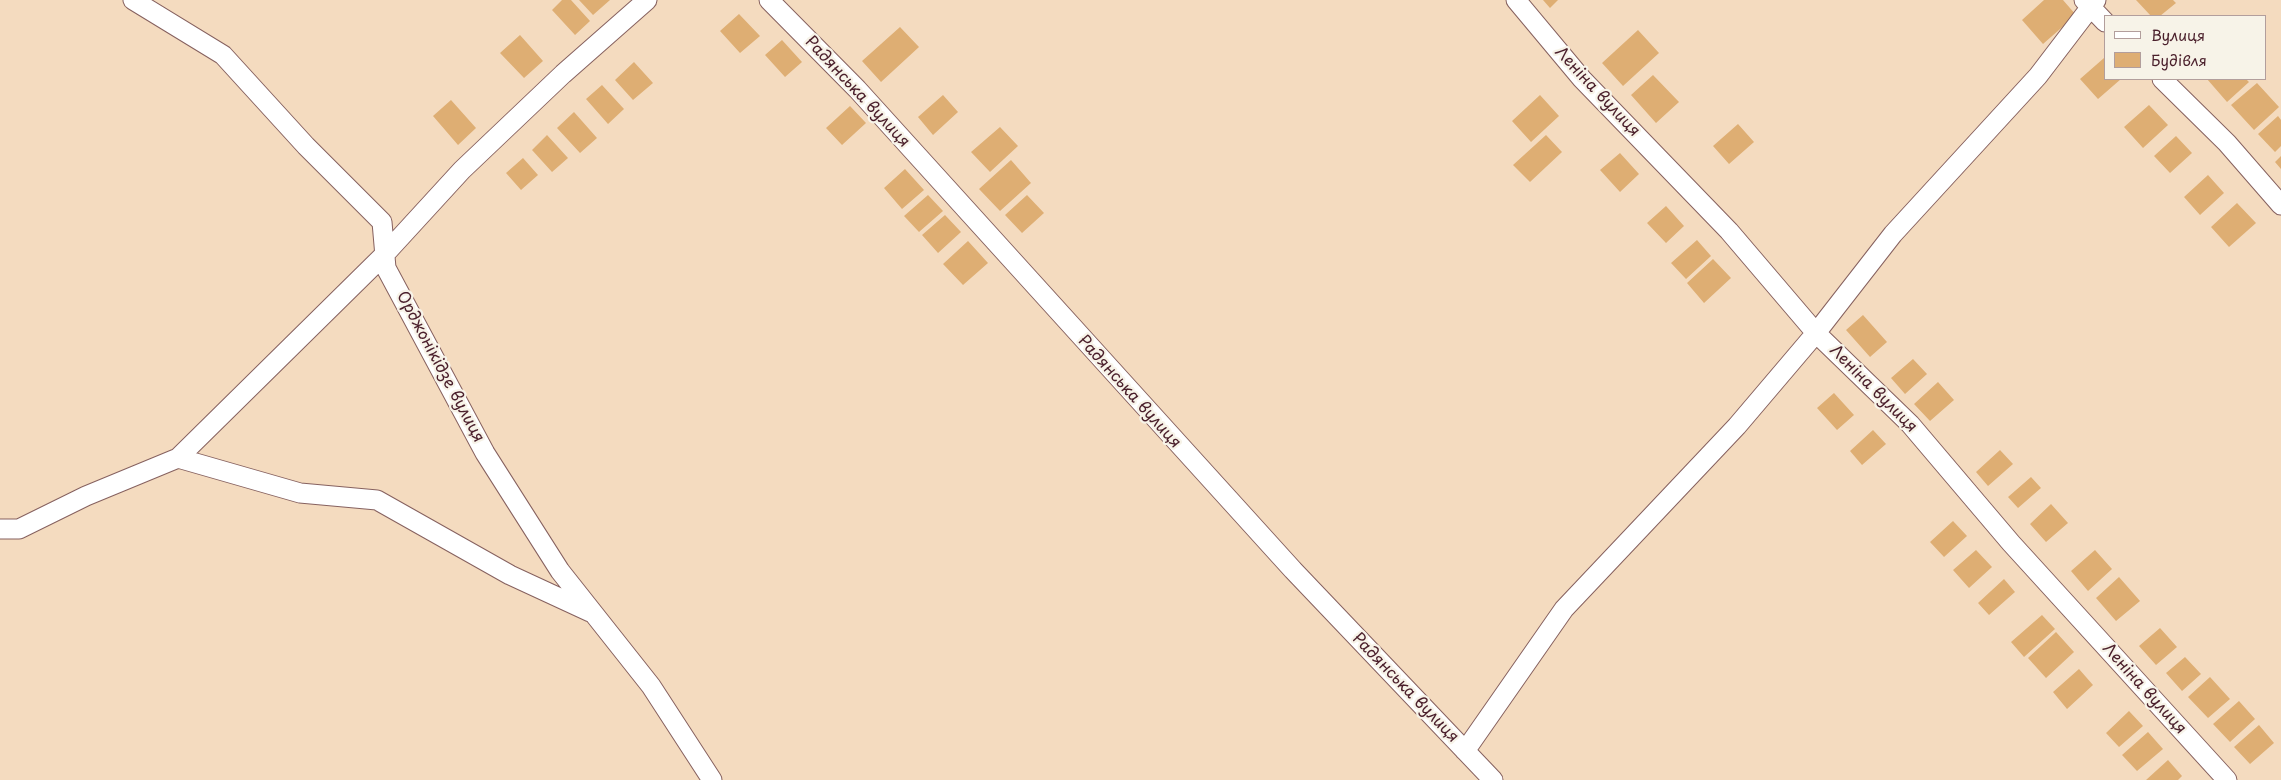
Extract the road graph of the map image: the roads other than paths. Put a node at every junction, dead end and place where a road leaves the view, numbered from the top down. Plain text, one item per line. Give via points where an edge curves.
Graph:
1 (133, 0) edge
2 (647, 0) edge
3 (769, 0) edge
4 (1516, 0) edge
5 (2090, 2) edge
6 (2104, 21) edge
7 (2163, 80) edge
8 (2281, 205) edge
9 (385, 254) junction
10 (1816, 333) junction
11 (178, 458) junction
12 (0, 529) edge
13 (594, 614) junction
14 (1465, 751) junction
15 (712, 780) edge
16 (1493, 780) edge
17 (2227, 780) edge

1 - 9 street, Орджонікідзе вулиця via 223,55 306,146 382,222
2 - 9 street via 462,170
3 - 14 street, Радянська вулиця via 857,89 1286,563
4 - 10 street, Леніна вулиця via 1582,79 1729,231
5 - 6 street
5 - 10 street via 2038,76 1893,234
7 - 8 street via 2228,143
9 - 11 street
9 - 13 street, Орджонікідзе вулиця via 386,268 485,453 560,571
10 - 14 street via 1737,426 1564,609
10 - 17 street, Леніна вулиця via 1910,424 2012,543
11 - 12 street via 86,496 19,529
11 - 13 street via 300,493 378,500 510,575
13 - 15 street, Орджонікідзе вулиця via 651,686
14 - 16 street, Радянська вулиця

